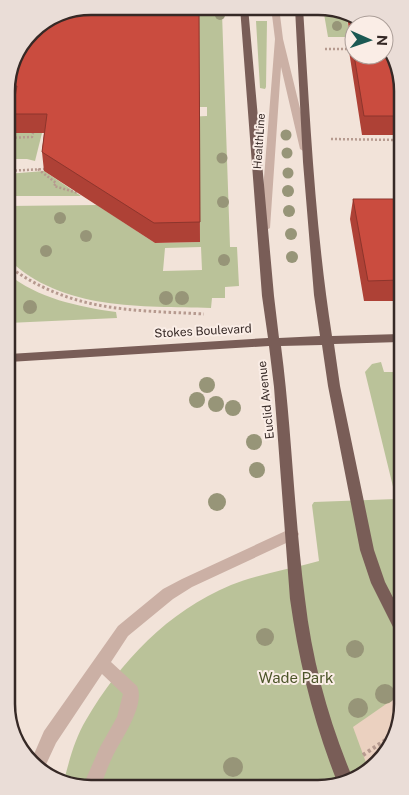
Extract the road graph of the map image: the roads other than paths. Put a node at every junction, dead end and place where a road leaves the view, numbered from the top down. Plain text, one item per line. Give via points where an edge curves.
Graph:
1 (245, 15) edge
2 (276, 15) edge
3 (299, 15) edge
4 (279, 39) junction
5 (308, 162) junction
6 (264, 245) junction
7 (394, 338) edge
8 (327, 339) junction
9 (275, 341) junction
10 (15, 357) edge
11 (292, 534) junction
12 (394, 614) edge
13 (101, 663) junction
14 (40, 760) edge
15 (343, 776) edge
16 (94, 780) edge

1 - 6 main road, Euclid Avenue
2 - 4 street, HealthLine
3 - 5 main road
4 - 5 street, HealthLine
4 - 6 street, HealthLine
5 - 8 main road
6 - 9 main road, Euclid Avenue
7 - 8 main road, Stokes Boulevard
8 - 9 main road, Stokes Boulevard
8 - 12 main road via 365,542 378,583
9 - 10 main road, Stokes Boulevard
9 - 11 main road, Euclid Avenue
11 - 13 street via 186,583 123,631
11 - 15 main road, Euclid Avenue via 297,599 309,666 327,738
13 - 14 street via 50,737
13 - 16 street via 130,691 125,721 107,750

